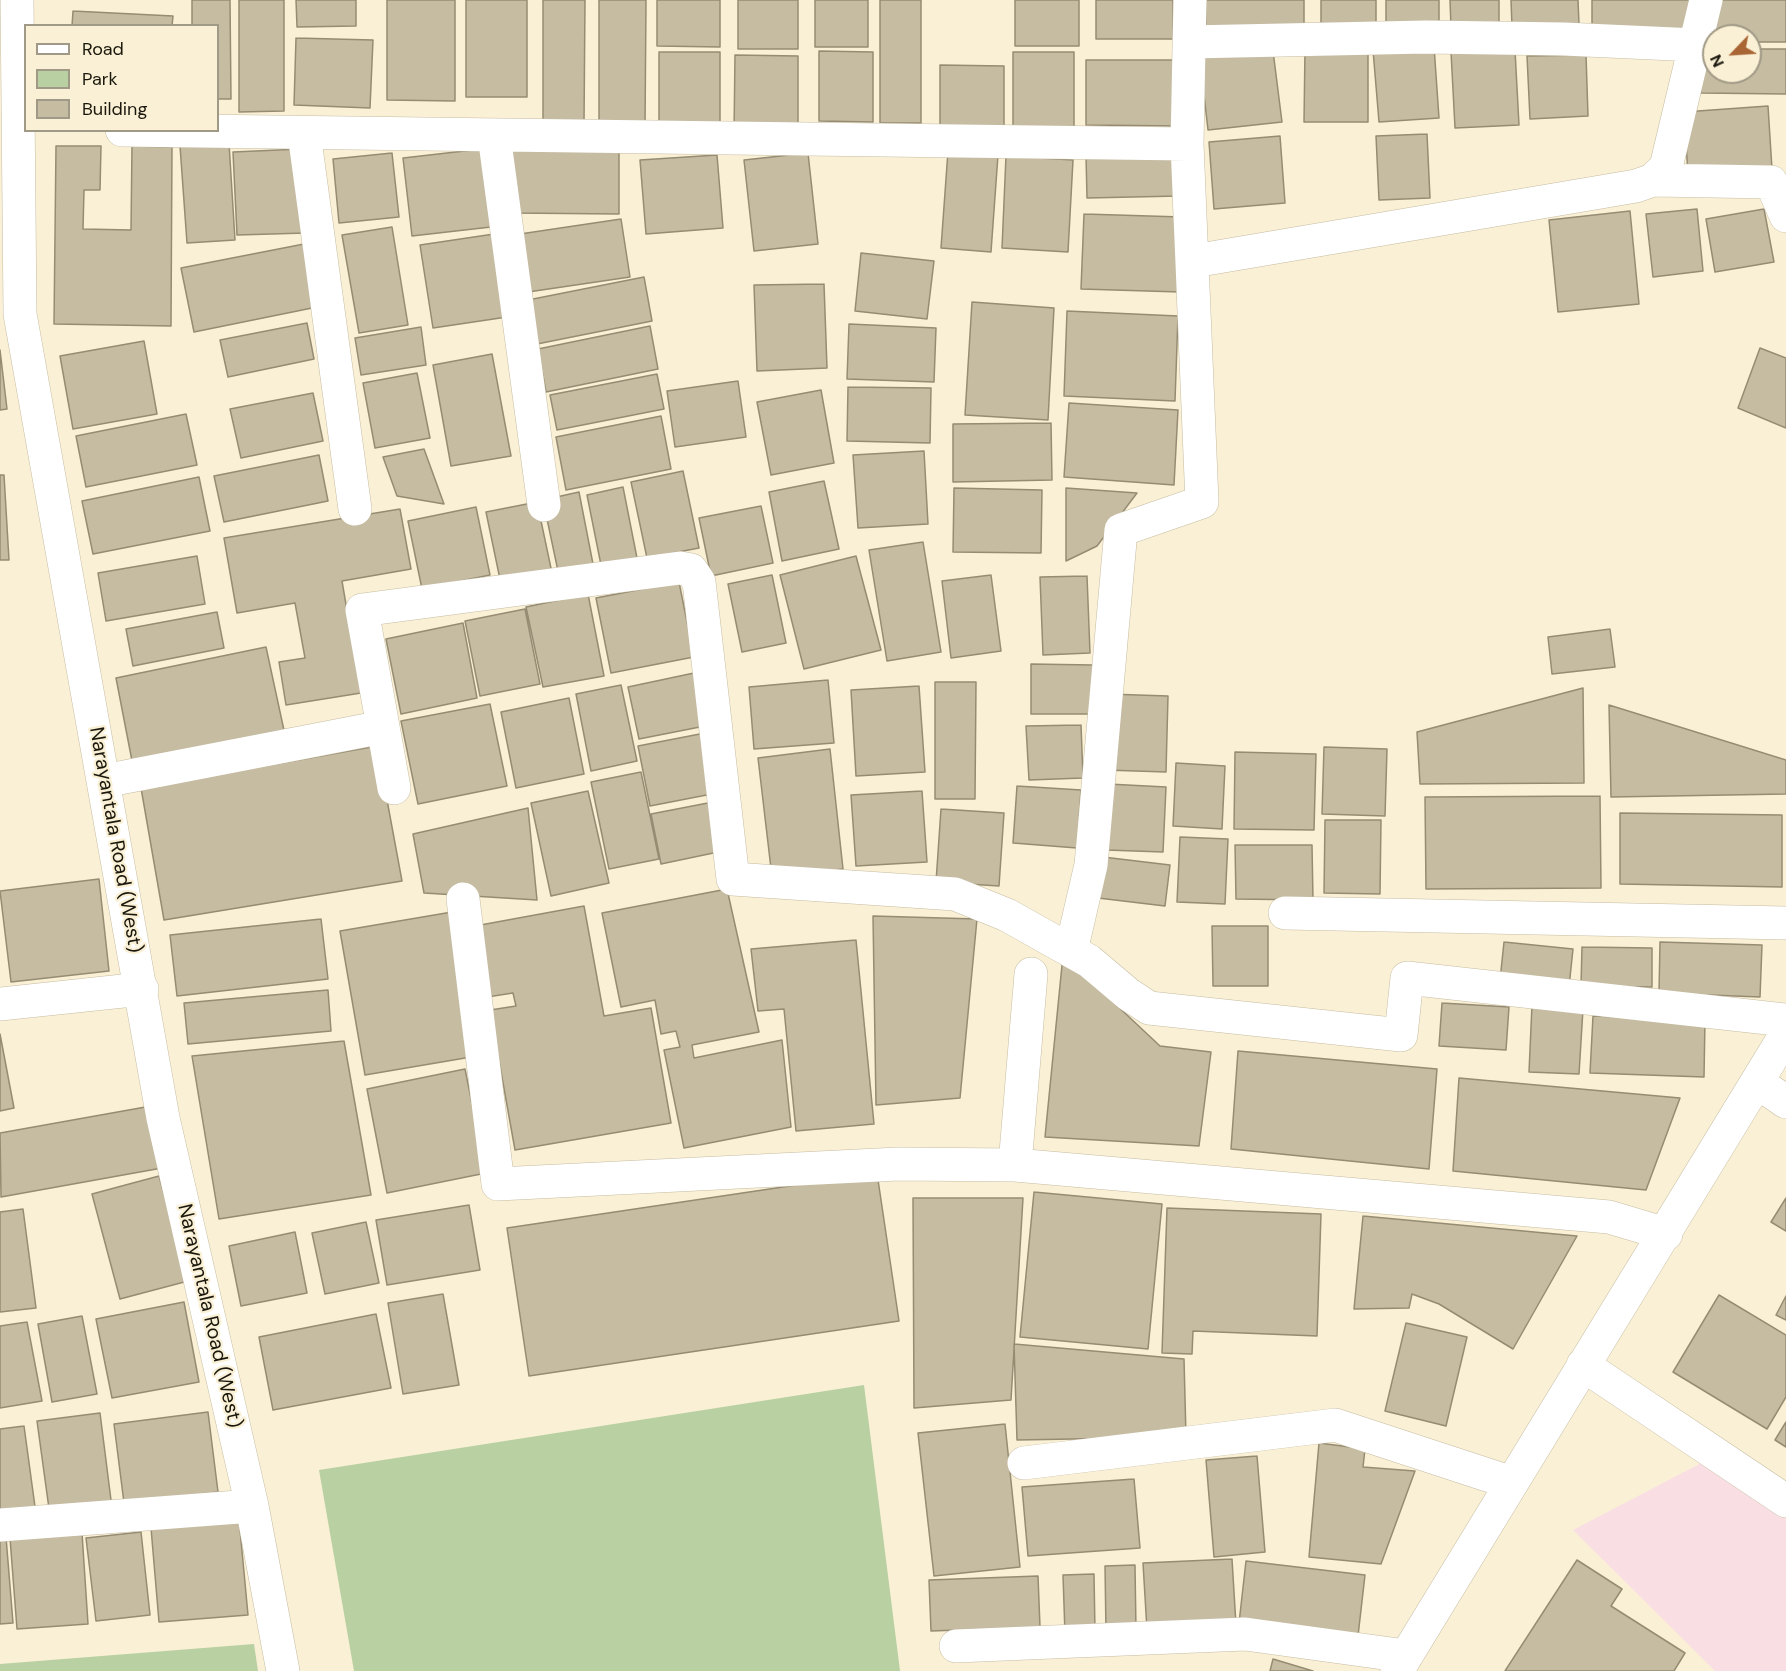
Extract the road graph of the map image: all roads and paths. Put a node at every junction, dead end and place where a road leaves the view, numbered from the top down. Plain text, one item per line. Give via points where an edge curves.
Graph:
1 (17, 0) edge
2 (1190, 0) edge
3 (1706, 0) edge
4 (1189, 42) junction
5 (1696, 45) junction
6 (219, 132) edge
7 (304, 133) junction
8 (16, 134) edge
9 (494, 135) junction
10 (1187, 144) junction
11 (1653, 180) junction
12 (1786, 216) edge
13 (1194, 261) junction
14 (10, 280) edge
15 (543, 505) dead end
16 (355, 509) dead end
17 (383, 727) junction
18 (104, 781) junction
19 (394, 788) dead end
20 (463, 899) dead end
21 (1285, 913) dead end
22 (1786, 923) edge
23 (1071, 951) junction
24 (1031, 974) dead end
25 (142, 989) junction
26 (0, 1004) edge
27 (1786, 1020) edge
28 (1786, 1034) edge
29 (1757, 1082) junction
30 (1786, 1102) edge
31 (1015, 1165) junction
32 (1666, 1234) junction
33 (1583, 1365) junction
34 (1024, 1463) dead end
35 (1512, 1483) junction
36 (1786, 1501) edge
37 (252, 1506) junction
38 (0, 1525) edge
39 (956, 1646) dead end
40 (1401, 1663) edge
41 (283, 1671) edge

1 - 8 street, Narayantala Road (West)
2 - 4 street
3 - 5 street
4 - 5 street via 1426,37
4 - 10 street
5 - 11 street via 1666,168
6 - 7 street
7 - 9 street
7 - 16 street
8 - 14 street, Narayantala Road (West)
9 - 10 street
9 - 15 street
10 - 13 street
11 - 12 street via 1771,182
11 - 13 street
13 - 23 street via 1202,502 1121,530 1091,865
14 - 18 street, Narayantala Road (West) via 20,314
17 - 18 street
17 - 19 street
17 - 23 street via 362,610 666,568 691,570 699,582 733,879 955,894 1007,915
18 - 25 street, Narayantala Road (West)
20 - 31 street via 498,1184 898,1164
21 - 22 street
23 - 27 street via 1149,1008 1401,1035 1407,978
24 - 31 street
25 - 26 street
25 - 37 street, Narayantala Road (West) via 163,1118
28 - 29 street
29 - 30 street
29 - 32 street
31 - 32 street via 1609,1217
32 - 33 street
33 - 35 street
33 - 36 street
34 - 35 street via 1335,1425
35 - 40 street
37 - 38 street
37 - 41 street, Narayantala Road (West)
39 - 40 street via 1245,1634

